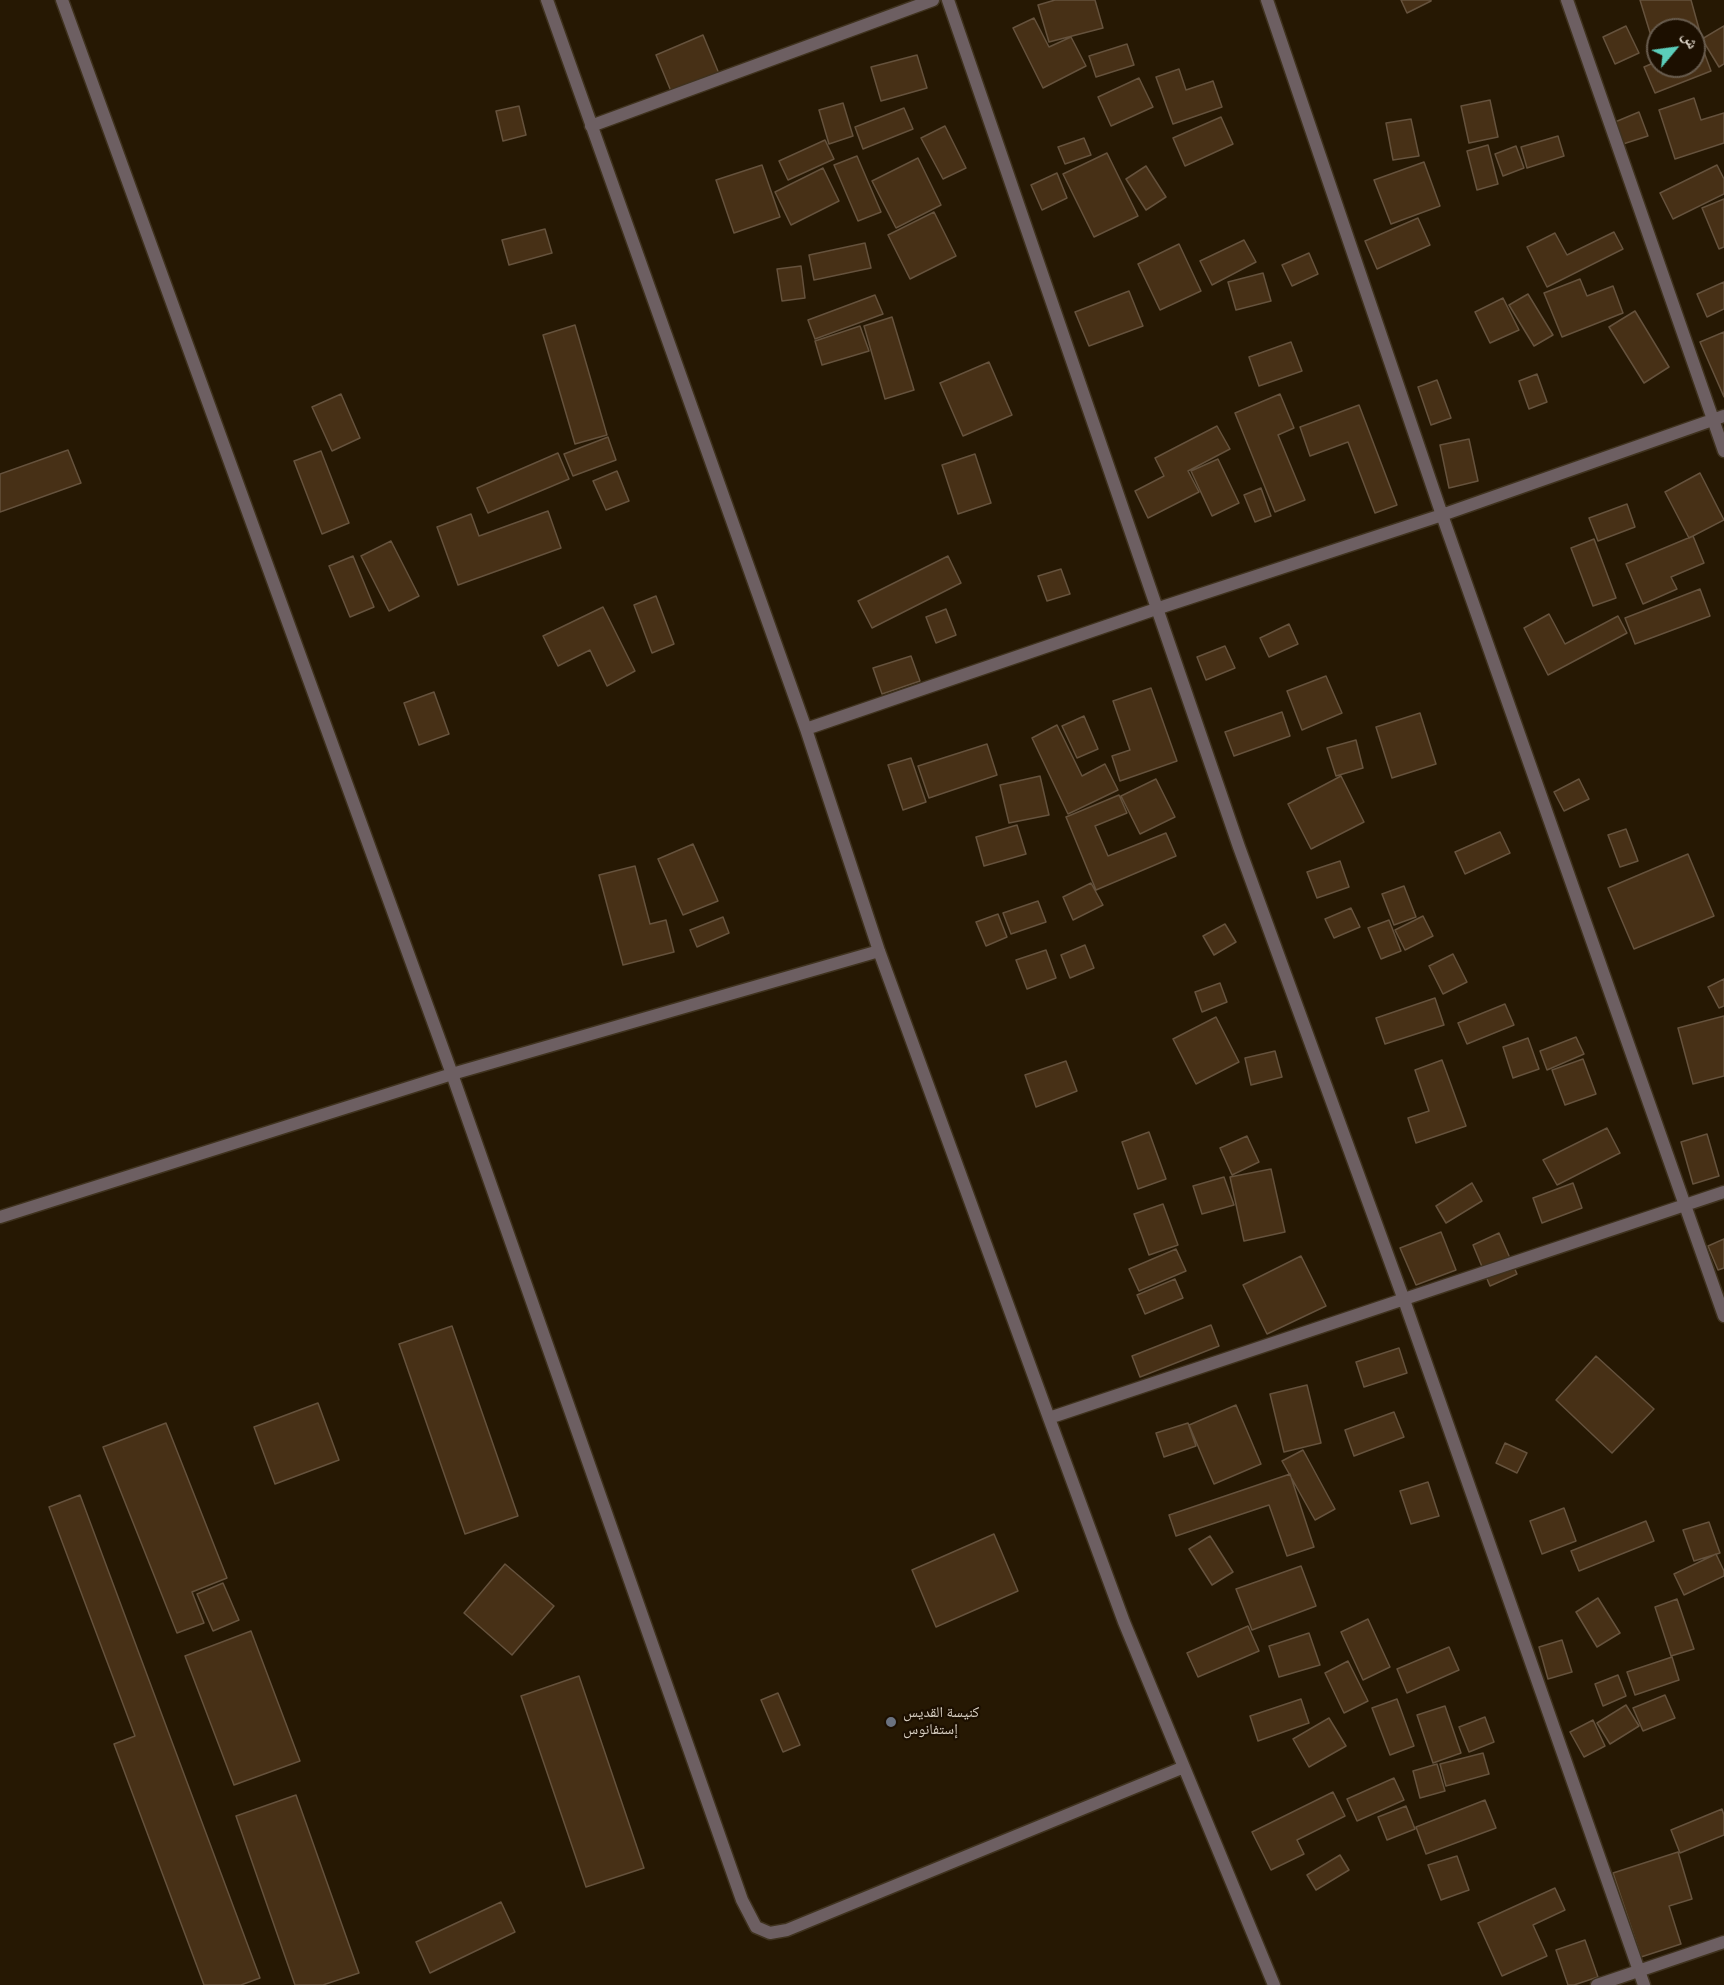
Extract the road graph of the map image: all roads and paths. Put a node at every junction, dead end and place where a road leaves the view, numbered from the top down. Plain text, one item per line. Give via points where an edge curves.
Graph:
1 (62, 0) edge
2 (547, 0) edge
3 (933, 0) edge
4 (948, 0) edge
5 (1267, 0) edge
6 (1567, 0) edge
7 (591, 126) junction
8 (1718, 418) edge
9 (1724, 451) edge
10 (1442, 515) junction
11 (1156, 609) junction
12 (806, 729) junction
13 (879, 951) junction
14 (452, 1074) junction
15 (1724, 1192) edge
16 (1686, 1205) junction
17 (0, 1217) edge
18 (1404, 1300) junction
19 (1724, 1316) edge
20 (1049, 1418) junction
21 (1184, 1767) junction
22 (1724, 1942) edge
23 (1639, 1971) junction
24 (1274, 1985) edge
25 (1597, 1985) edge
26 (1644, 1985) edge

1 - 14 street
2 - 7 street
3 - 7 street
4 - 11 street
5 - 10 street
6 - 8 street
7 - 12 street
8 - 9 street
8 - 10 street
10 - 11 street
10 - 16 street
11 - 12 street
11 - 18 street
12 - 13 street
13 - 14 street
13 - 20 street
14 - 17 street
14 - 21 street via 742,1900 756,1926 771,1933 787,1930
15 - 16 street
16 - 18 street
16 - 19 street
18 - 20 street
18 - 23 street
20 - 21 street via 1124,1622
21 - 24 street
22 - 23 street
23 - 25 street
23 - 26 street

